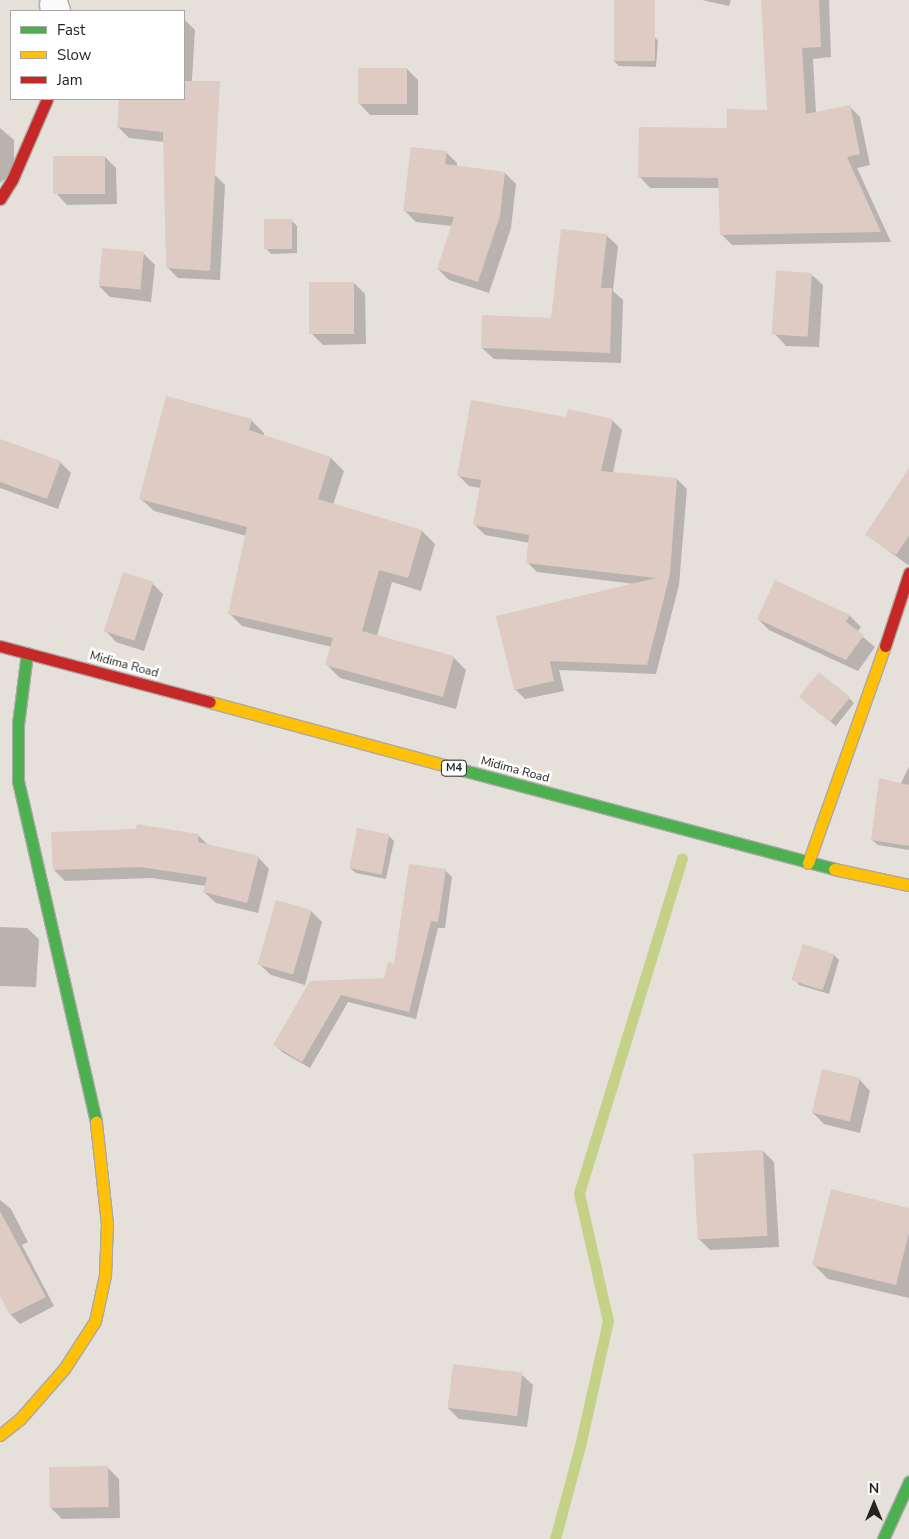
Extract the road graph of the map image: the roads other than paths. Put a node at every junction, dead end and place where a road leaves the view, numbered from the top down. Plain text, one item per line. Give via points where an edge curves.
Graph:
1 (47, 100) edge
2 (0, 199) edge
3 (909, 573) edge
4 (0, 646) edge
5 (27, 653) junction
6 (808, 863) junction
7 (909, 885) edge
8 (0, 1435) edge
9 (909, 1482) edge
10 (883, 1539) edge

1 - 2 street via 12,180
3 - 6 street via 833,799
4 - 5 street, Midima Road / M4
5 - 6 street, Midima Road / M4
5 - 8 street via 18,724 18,780 43,901 89,1084 101,1151 106,1224 105,1275 95,1321 64,1368 20,1419
6 - 7 street, Midima Road / M4
9 - 10 street

